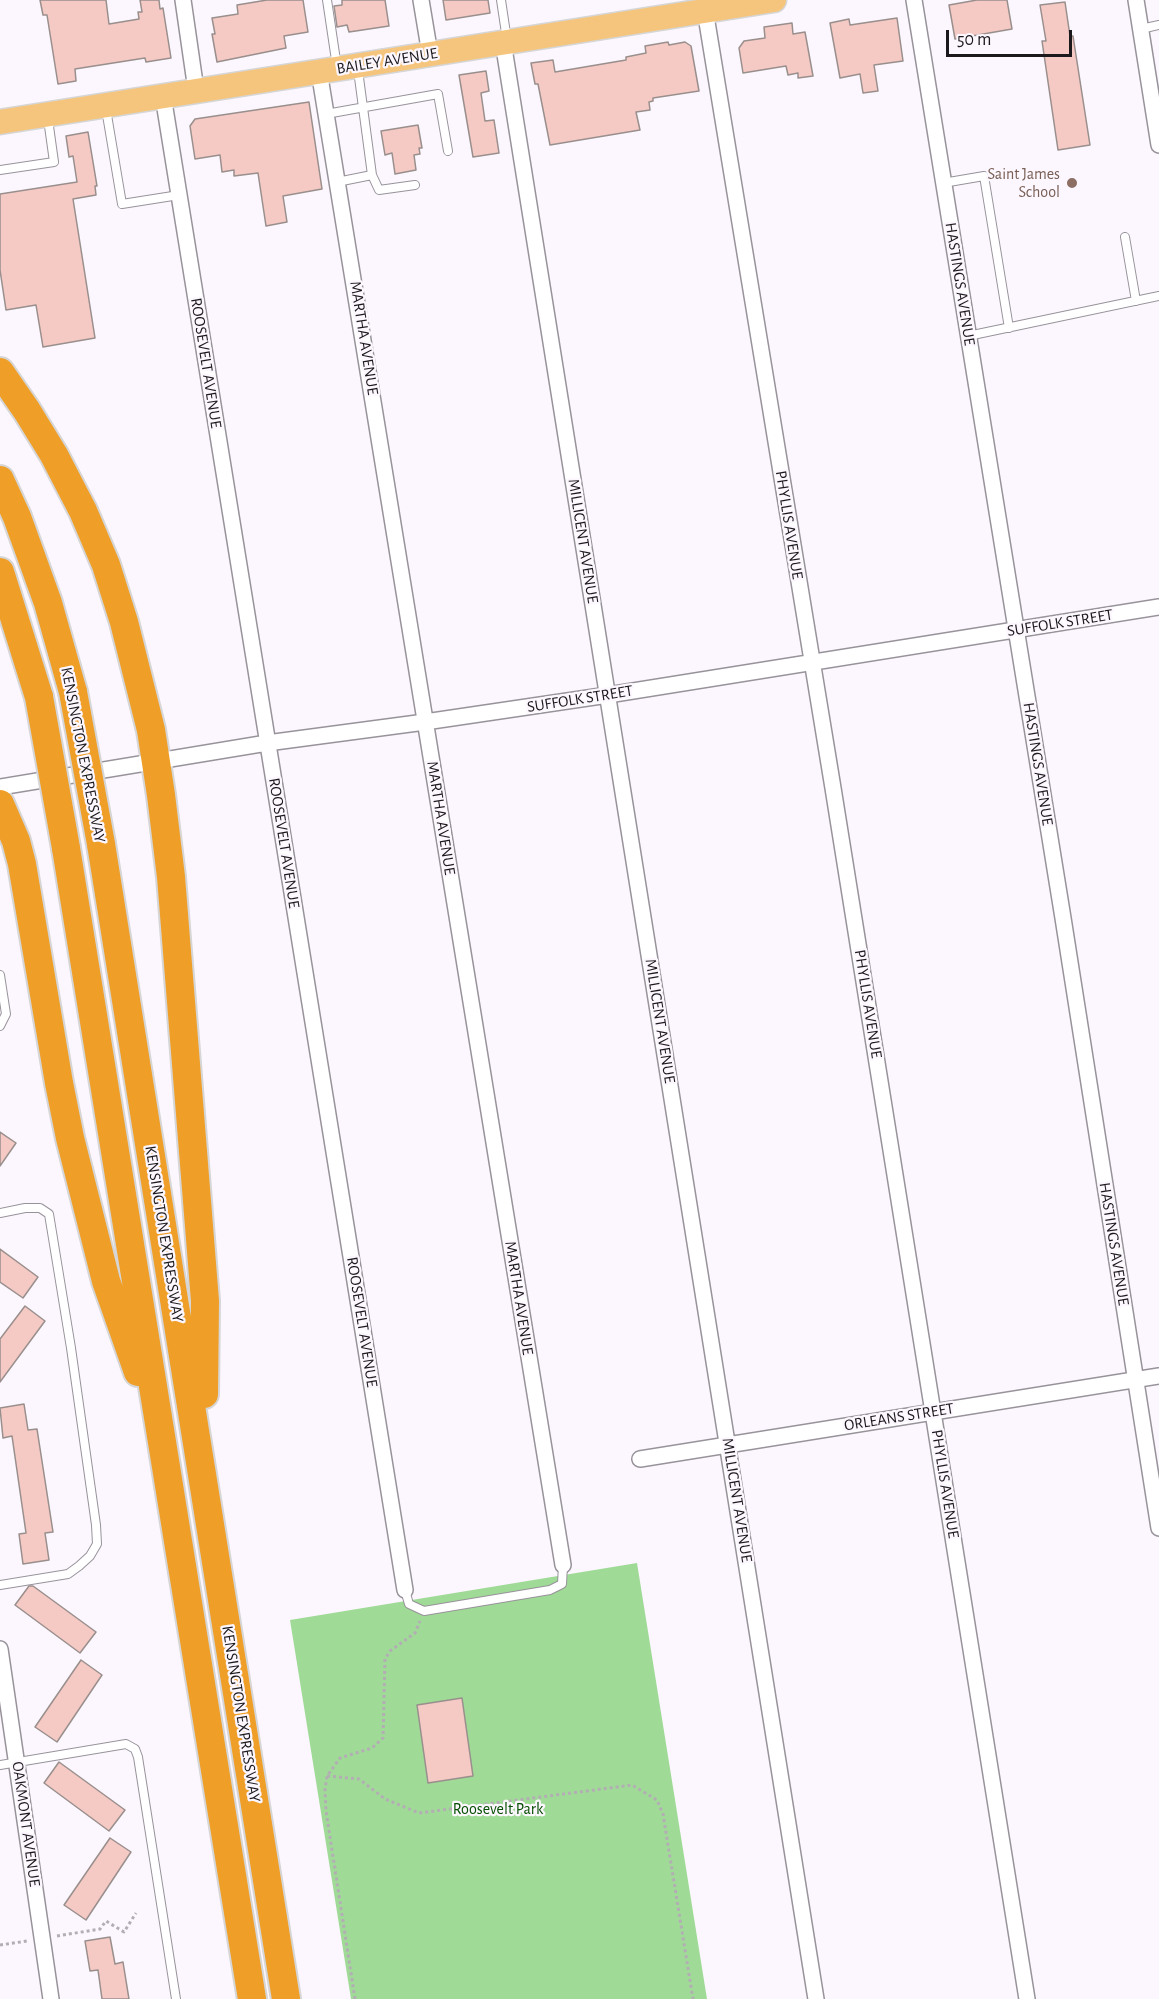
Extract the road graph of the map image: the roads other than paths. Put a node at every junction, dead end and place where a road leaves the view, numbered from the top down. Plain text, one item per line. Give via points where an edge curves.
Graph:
1 (183, 0) edge
2 (327, 0) edge
3 (421, 0) edge
4 (501, 0) edge
5 (774, 0) edge
6 (914, 0) edge
7 (1136, 0) edge
8 (705, 10) junction
9 (1159, 26) edge
10 (1141, 29) junction
11 (505, 42) junction
12 (430, 54) junction
13 (338, 68) junction
14 (1148, 71) junction
15 (1159, 85) edge
16 (196, 90) junction
17 (164, 96) junction
18 (106, 105) junction
19 (362, 107) junction
20 (47, 114) junction
21 (327, 114) junction
22 (0, 122) edge
23 (1159, 145) edge
24 (448, 151) dead end
25 (0, 170) edge
26 (372, 175) junction
27 (338, 182) junction
28 (943, 183) junction
29 (415, 185) dead end
30 (178, 195) junction
31 (1125, 237) dead end
32 (1159, 297) edge
33 (1136, 301) junction
34 (1009, 328) junction
35 (968, 336) junction
36 (0, 372) edge
37 (0, 480) edge
38 (0, 572) edge
39 (1159, 607) edge
40 (1016, 630) junction
41 (812, 663) junction
42 (608, 695) junction
43 (425, 722) junction
44 (267, 743) junction
45 (156, 761) junction
46 (0, 787) edge
47 (0, 804) edge
48 (0, 975) edge
49 (0, 1026) edge
50 (0, 1213) edge
51 (1159, 1376) edge
52 (1136, 1379) junction
53 (933, 1412) junction
54 (728, 1445) junction
55 (163, 1446) junction
56 (640, 1459) dead end
57 (203, 1474) junction
58 (1159, 1528) edge
59 (562, 1565) joint
60 (0, 1585) edge
61 (405, 1590) joint
62 (0, 1649) edge
63 (18, 1762) junction
64 (0, 1765) edge
65 (51, 1999) edge
66 (176, 1999) edge
67 (252, 1999) edge
68 (286, 1999) edge
69 (816, 1999) edge
70 (1027, 1999) edge

1 - 16 street
2 - 13 lane
3 - 12 street
4 - 11 lane
5 - 8 main road, BAILEY AVENUE
6 - 28 street, HASTINGS AVENUE
7 - 10 street
8 - 11 main road, BAILEY AVENUE
8 - 41 street, PHYLLIS AVENUE
9 - 10 lane
10 - 14 street
11 - 12 main road, BAILEY AVENUE
11 - 42 street, MILLICENT AVENUE
12 - 13 main road, BAILEY AVENUE
13 - 16 main road, BAILEY AVENUE
13 - 19 lane
13 - 21 street, MARTHA AVENUE
14 - 15 street
14 - 23 street
16 - 17 main road, BAILEY AVENUE
17 - 18 main road, BAILEY AVENUE
17 - 30 street, ROOSEVELT AVENUE
18 - 20 main road, BAILEY AVENUE
18 - 30 lane via 122,204
19 - 21 lane
19 - 24 lane via 438,94
19 - 26 lane
20 - 22 main road, BAILEY AVENUE
20 - 25 lane via 54,162
21 - 27 street, MARTHA AVENUE
26 - 27 lane
26 - 29 lane via 379,190
27 - 43 street, MARTHA AVENUE
28 - 34 lane via 984,176
28 - 35 street, HASTINGS AVENUE
30 - 44 street, ROOSEVELT AVENUE
31 - 33 lane
32 - 33 lane
33 - 34 lane
34 - 35 lane
35 - 40 street, HASTINGS AVENUE
36 - 45 highway via 54,455 106,565 141,686
37 - 57 highway, KENSINGTON EXPRESSWAY, bridge via 48,603 73,692
38 - 55 highway, KENSINGTON EXPRESSWAY, bridge via 39,697
39 - 40 street, SUFFOLK STREET
40 - 41 street, SUFFOLK STREET
40 - 52 street, HASTINGS AVENUE
41 - 42 street, SUFFOLK STREET
41 - 53 street, PHYLLIS AVENUE
42 - 43 street, SUFFOLK STREET
42 - 54 street, MILLICENT AVENUE
43 - 44 street, SUFFOLK STREET
43 - 59 street, MARTHA AVENUE
44 - 45 street, SUFFOLK STREET
44 - 61 street, ROOSEVELT AVENUE
45 - 46 street, SUFFOLK STREET
45 - 57 highway via 171,877 205,1301
47 - 55 highway via 21,864 59,1083 106,1281
48 - 49 lane via 6,1014
50 - 60 lane via 40,1208 49,1214 97,1544 90,1556 68,1574
51 - 52 street, ORLEANS STREET
52 - 53 street, ORLEANS STREET
52 - 58 street, HASTINGS AVENUE
53 - 54 street, ORLEANS STREET
53 - 70 street, PHYLLIS AVENUE
54 - 56 street, ORLEANS STREET
54 - 69 street, MILLICENT AVENUE
55 - 67 highway, KENSINGTON EXPRESSWAY
57 - 68 highway, KENSINGTON EXPRESSWAY
59 - 61 lane via 562,1584 550,1590 424,1611 409,1604
62 - 63 street, OAKMONT AVENUE
63 - 64 lane
63 - 65 street, OAKMONT AVENUE
63 - 66 lane via 126,1744 135,1749

